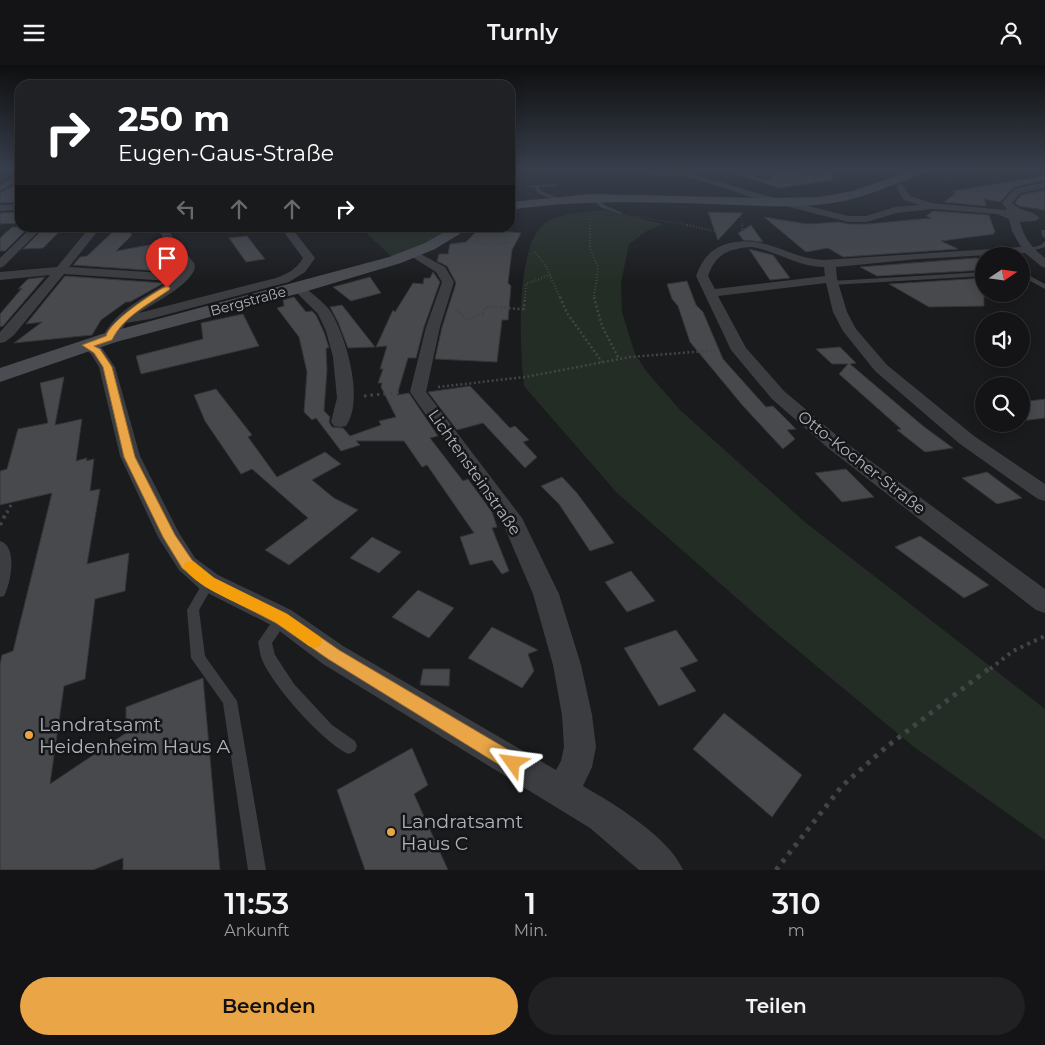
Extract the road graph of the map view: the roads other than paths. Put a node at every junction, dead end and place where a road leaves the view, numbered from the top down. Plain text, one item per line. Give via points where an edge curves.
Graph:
1 (606, 208) edge
2 (802, 208) edge
3 (919, 208) edge
4 (951, 208) edge
5 (1009, 208) edge
6 (620, 213) road end
7 (1045, 216) edge
8 (1016, 217) junction
9 (33, 232) edge
10 (92, 232) edge
11 (166, 232) edge
12 (289, 232) edge
13 (462, 234) edge
14 (1045, 243) edge
15 (1027, 247) edge
16 (1030, 252) junction
17 (413, 253) junction
18 (1045, 254) edge
19 (975, 255) edge
20 (0, 264) edge
21 (1045, 264) edge
22 (62, 270) junction
23 (975, 273) edge
24 (831, 275) junction
25 (0, 276) edge
26 (182, 278) junction
27 (1030, 278) edge
28 (1045, 287) edge
29 (298, 288) junction
30 (710, 293) junction
31 (122, 319) junction
32 (0, 339) edge
33 (98, 342) junction
34 (0, 375) edge
35 (340, 421) dead end
36 (1045, 493) edge
37 (0, 545) edge
38 (209, 582) junction
39 (0, 592) edge
40 (1045, 603) edge
41 (282, 618) junction
42 (350, 747) dead end
43 (562, 792) junction
44 (257, 870) edge
45 (665, 870) edge

1 - 6 lane
2 - 3 street via 834,217 860,220
4 - 8 street via 1000,212
5 - 8 street
7 - 8 street
8 - 15 street via 1017,231
9 - 20 street
10 - 22 street
11 - 26 street via 190,267
12 - 31 street via 309,258 305,267 296,274 145,316
13 - 17 street, Bergstraße
14 - 16 lane
16 - 18 street
16 - 21 street
17 - 29 street, Bergstraße
17 - 43 street, Lichtensteinstraße via 442,270 448,282 433,327 418,392 514,524 536,568 555,620 577,715 580,747 576,767
19 - 24 street via 918,256
22 - 25 street
22 - 26 street
22 - 32 street
23 - 24 lane
24 - 30 street
24 - 30 street, Otto-Kocher-Straße via 764,245 747,241 712,255 705,264 702,276
24 - 36 street via 840,313 850,331 881,368 967,440
26 - 31 street
27 - 28 lane
29 - 33 street, Bergstraße
29 - 35 street via 324,312 333,331 341,357 346,398
30 - 40 street, Otto-Kocher-Straße via 739,350 778,395 835,444
31 - 33 street
33 - 34 street, Bergstraße
33 - 38 street via 97,351 107,367 130,457 169,537 187,564
37 - 39 lane via 6,571
38 - 41 street
38 - 44 lane via 193,610 198,658 230,701
41 - 42 lane via 265,642 268,657 289,689 327,730
41 - 43 street via 333,655
43 - 45 street via 602,816

